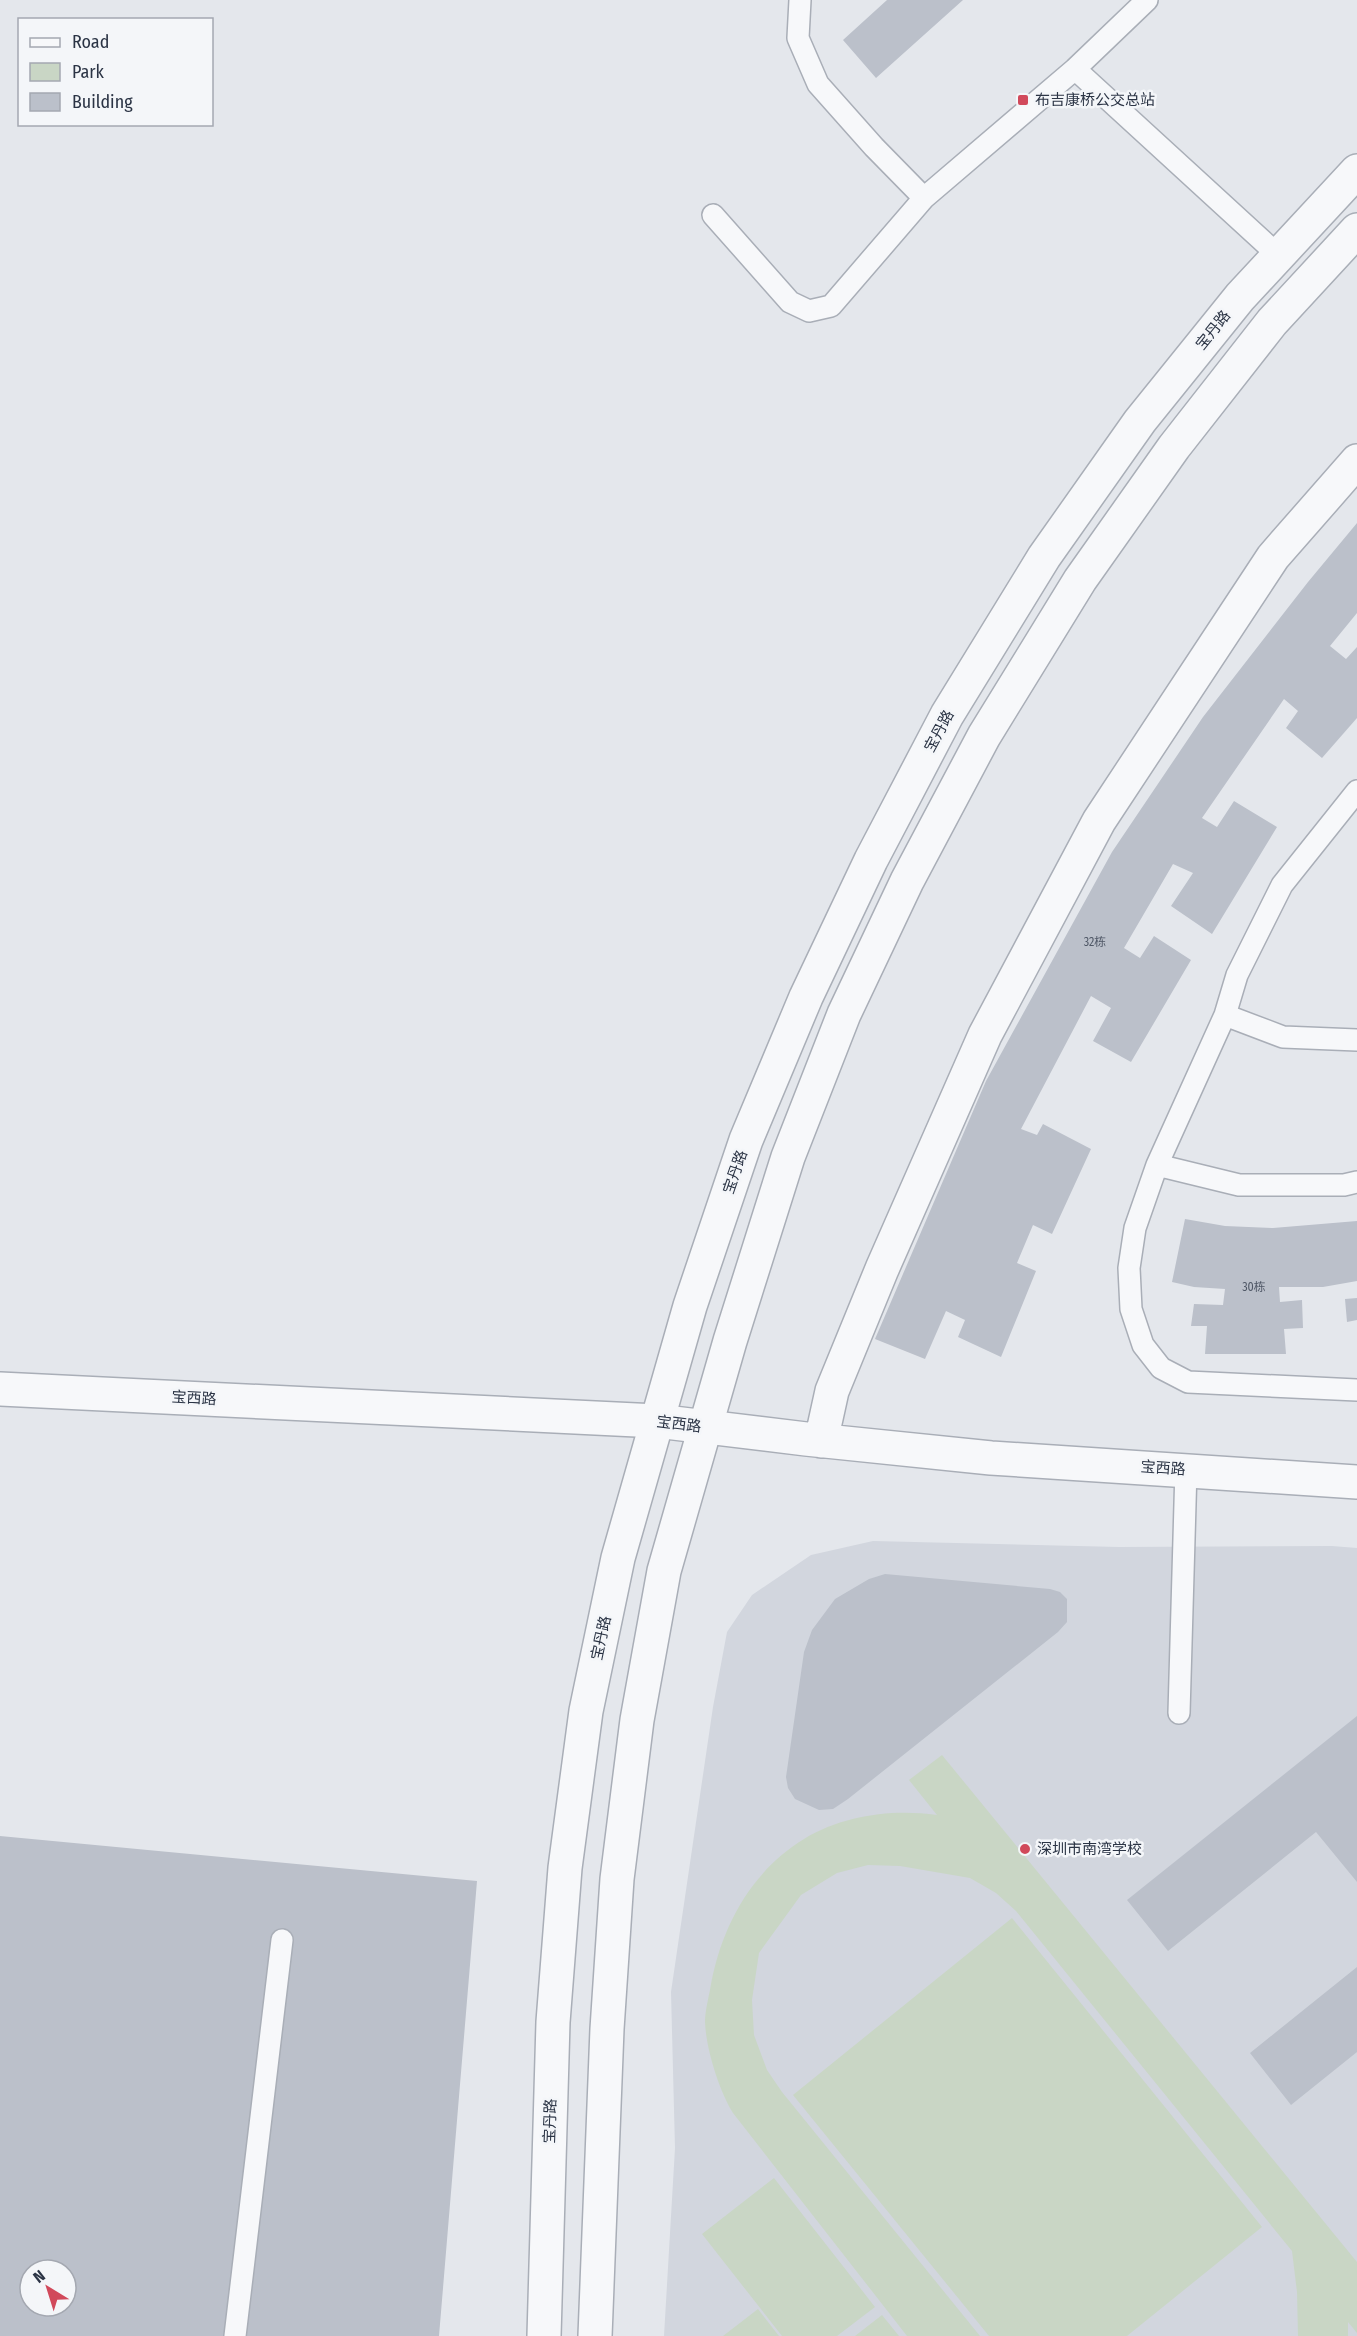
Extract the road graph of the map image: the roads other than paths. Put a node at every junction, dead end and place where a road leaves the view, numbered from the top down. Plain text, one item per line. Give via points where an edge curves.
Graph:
1 (800, 0) edge
2 (1147, 0) edge
3 (1075, 69) junction
4 (1357, 171) edge
5 (924, 198) junction
6 (713, 215) dead end
7 (1357, 230) edge
8 (1278, 255) junction
9 (1357, 461) edge
10 (1357, 791) edge
11 (1226, 1015) junction
12 (1357, 1040) edge
13 (1157, 1165) junction
14 (1357, 1182) edge
15 (0, 1389) edge
16 (1357, 1390) edge
17 (657, 1421) junction
18 (706, 1427) junction
19 (821, 1441) junction
20 (1186, 1469) junction
21 (1357, 1482) edge
22 (1179, 1713) dead end
23 (282, 1940) dead end
24 (235, 2336) edge
25 (544, 2336) edge
26 (595, 2336) edge

1 - 5 lane via 798,38 818,84
2 - 3 lane
3 - 5 lane
3 - 8 lane
4 - 8 street, 宝丹路
5 - 6 lane via 831,306 810,312 790,302
7 - 18 street via 1272,322 1174,447 1080,579 984,736 907,881 844,1014 788,1157
8 - 17 street, 宝丹路 via 1140,421 1044,557 947,715 871,860 750,1129 690,1306
9 - 19 street via 1273,557 1099,821 985,1035 832,1391
10 - 11 lane via 1282,885 1237,975
11 - 12 lane via 1283,1037
11 - 13 lane
13 - 14 lane via 1239,1185
13 - 16 lane via 1135,1228 1129,1268 1131,1309 1143,1345 1161,1368 1188,1382
15 - 17 street, 宝西路
17 - 18 street, 宝西路
17 - 25 street, 宝丹路 via 618,1558 588,1700 565,1868 553,2022
18 - 19 street, 宝西路
18 - 26 street via 664,1571 637,1720 616,1879
19 - 20 street, 宝西路 via 991,1458
20 - 21 street, 宝西路
20 - 22 lane
23 - 24 lane

